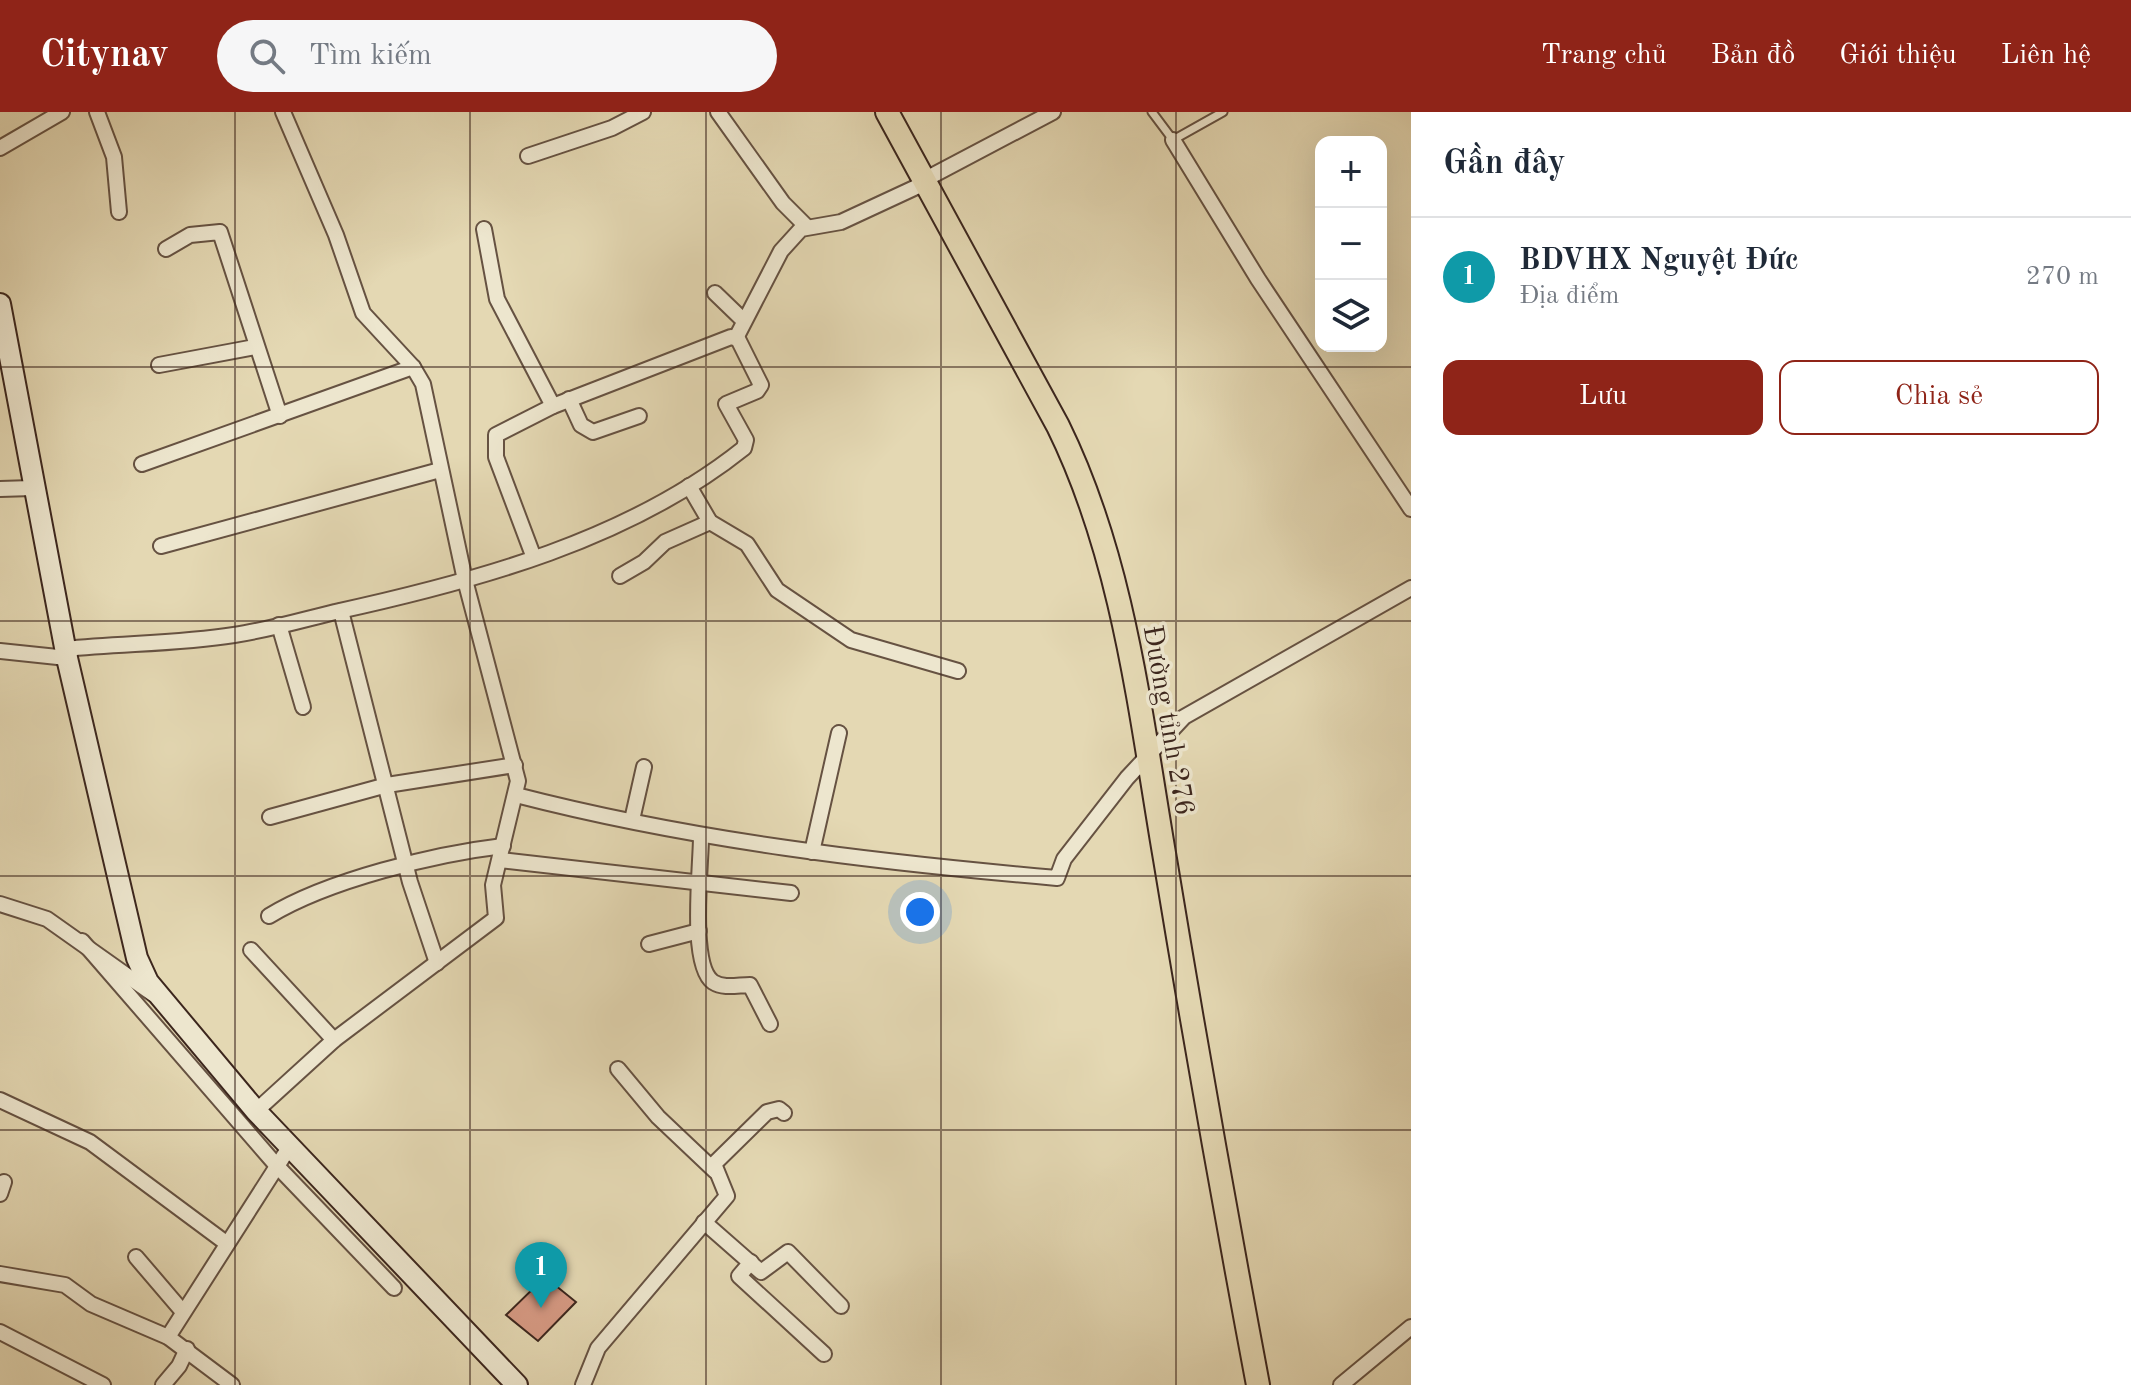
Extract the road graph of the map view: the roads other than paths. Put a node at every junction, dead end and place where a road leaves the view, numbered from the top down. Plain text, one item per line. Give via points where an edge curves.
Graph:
1 (62, 112) edge
2 (97, 112) edge
3 (283, 112) edge
4 (643, 112) edge
5 (718, 112) edge
6 (887, 112) edge
7 (1053, 112) edge
8 (1152, 112) edge
9 (1223, 112) edge
10 (1173, 140) junction
11 (0, 148) edge
12 (528, 156) dead end
13 (924, 182) junction
14 (119, 212) dead end
15 (807, 227) junction
16 (484, 229) dead end
17 (166, 249) dead end
18 (715, 293) dead end
19 (0, 304) edge
20 (744, 321) junction
21 (736, 338) junction
22 (255, 347) junction
23 (159, 365) dead end
24 (413, 367) junction
25 (569, 399) junction
26 (553, 406) junction
27 (280, 416) junction
28 (639, 416) dead end
29 (142, 464) dead end
30 (440, 470) junction
31 (689, 486) junction
32 (32, 488) junction
33 (0, 489) edge
34 (1411, 509) edge
35 (710, 522) junction
36 (161, 546) dead end
37 (534, 558) junction
38 (620, 576) dead end
39 (465, 580) junction
40 (1411, 588) edge
41 (341, 611) junction
42 (279, 625) junction
43 (0, 651) edge
44 (66, 653) junction
45 (958, 671) dead end
46 (303, 707) dead end
47 (839, 733) dead end
48 (1147, 757) junction
49 (515, 765) junction
50 (644, 767) dead end
51 (387, 785) junction
52 (516, 795) junction
53 (270, 817) dead end
54 (632, 820) junction
55 (701, 837) junction
56 (812, 852) junction
57 (501, 853) junction
58 (408, 866) junction
59 (702, 883) junction
60 (791, 893) dead end
61 (0, 904) edge
62 (269, 916) dead end
63 (699, 931) junction
64 (82, 941) junction
65 (649, 944) dead end
66 (251, 950) dead end
67 (437, 963) junction
68 (161, 999) junction
69 (770, 1024) dead end
70 (334, 1040) junction
71 (618, 1069) dead end
72 (0, 1100) edge
73 (256, 1111) junction
74 (784, 1113) dead end
75 (290, 1146) junction
76 (277, 1166) junction
77 (715, 1171) junction
78 (704, 1222) junction
79 (226, 1243) junction
80 (136, 1257) dead end
81 (751, 1262) junction
82 (0, 1274) edge
83 (394, 1288) dead end
84 (841, 1306) dead end
85 (183, 1312) junction
86 (1411, 1327) edge
87 (0, 1332) edge
88 (168, 1337) junction
89 (187, 1349) junction
90 (824, 1354) dead end
91 (103, 1385) edge
92 (163, 1385) edge
93 (232, 1385) edge
94 (517, 1385) edge
95 (583, 1385) edge
96 (1258, 1385) edge
97 (1341, 1385) edge

1 - 11 street
2 - 14 street via 114,157
3 - 24 street via 363,313
4 - 12 street
5 - 15 street via 783,203
6 - 13 main road, Đường tỉnh 276
7 - 13 street
8 - 10 lane
9 - 10 lane
10 - 34 street
13 - 15 street via 841,222
13 - 48 main road, Đường tỉnh 276 via 1082,475 1114,576
15 - 20 street via 781,251
16 - 26 street via 497,299
17 - 22 street via 190,235 220,232
18 - 20 street
19 - 32 main road
20 - 21 street
21 - 25 street
21 - 31 street via 761,385 726,404 747,443
22 - 23 street
22 - 27 street
24 - 27 street
24 - 30 street via 423,384
25 - 26 street
25 - 28 street via 581,425 593,432
26 - 37 street via 494,440
27 - 29 street
30 - 36 street
30 - 39 street
31 - 35 street
31 - 37 street
32 - 33 street
32 - 44 main road
35 - 38 street via 665,542
35 - 45 street via 747,544 777,590 851,640
37 - 39 street
39 - 41 street
39 - 49 street
40 - 48 street via 1194,710
41 - 42 street
41 - 51 street
42 - 44 street
42 - 46 street
43 - 44 street
44 - 68 main road via 137,958
47 - 56 street
48 - 56 street via 1064,859 1057,878
48 - 96 main road, Đường tỉnh 276
49 - 51 street
49 - 52 street
50 - 54 street
51 - 53 street
51 - 58 street
52 - 54 street
52 - 57 street
54 - 55 street
55 - 56 street
55 - 59 street
57 - 58 street via 453,853
57 - 59 street
57 - 67 street via 493,885 496,918
58 - 62 street via 301,898
58 - 67 street
59 - 60 street
59 - 63 street
61 - 64 street via 47,919
63 - 65 street
63 - 69 street via 705,972 725,986 750,985
64 - 68 street
64 - 76 street
66 - 70 street
67 - 70 street
68 - 73 main road
70 - 73 street
71 - 77 street via 658,1117
72 - 79 street via 90,1142
73 - 75 main road
74 - 77 street via 767,1112 716,1161
75 - 76 street
75 - 94 main road
76 - 79 street
76 - 83 street
77 - 78 street via 727,1196
78 - 81 street
78 - 95 street via 598,1348
79 - 85 street
80 - 85 street
81 - 84 street via 761,1272 788,1252
81 - 90 street via 739,1276
82 - 88 street via 65,1285 91,1304
85 - 88 street
86 - 97 street
87 - 91 street
88 - 89 street
89 - 92 street
89 - 93 street

